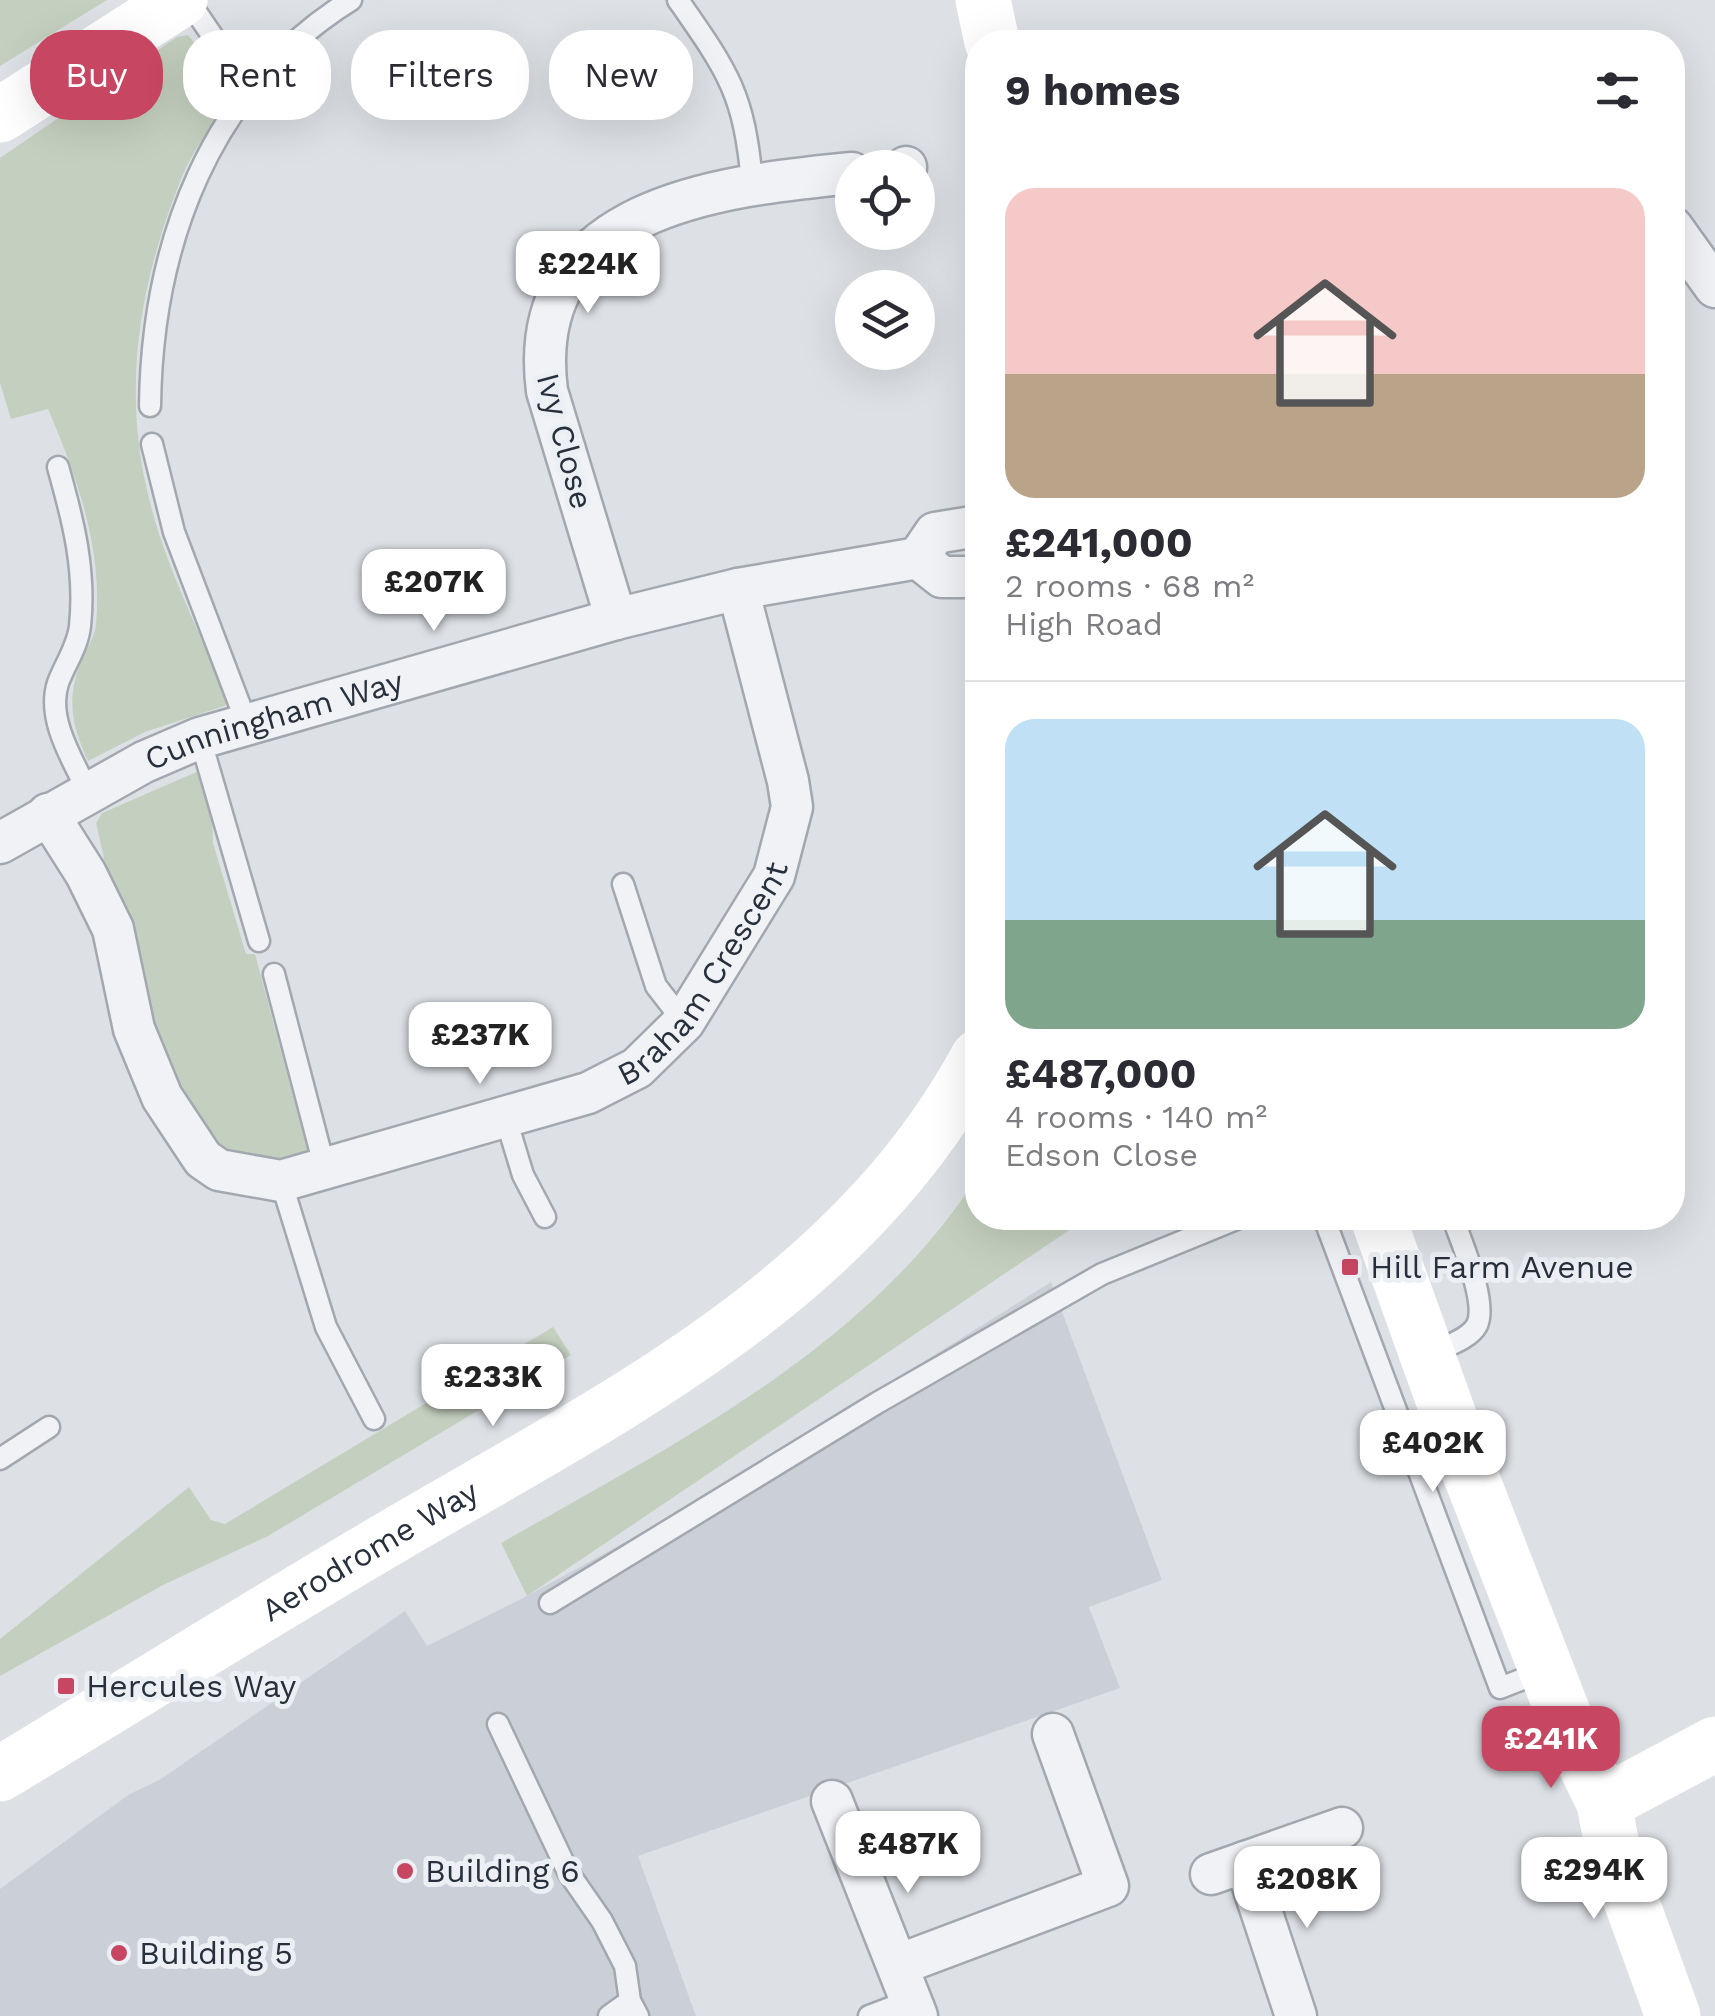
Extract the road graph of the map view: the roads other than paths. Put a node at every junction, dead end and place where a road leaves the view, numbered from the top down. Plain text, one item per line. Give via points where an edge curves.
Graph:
1 (180, 0) edge
2 (188, 0) edge
3 (351, 0) edge
4 (678, 0) edge
5 (983, 0) edge
6 (208, 30) edge
7 (309, 30) edge
8 (989, 30) edge
9 (0, 115) edge
10 (230, 120) edge
11 (835, 175) edge
12 (752, 182) junction
13 (1685, 245) edge
14 (1715, 287) edge
15 (150, 406) dead end
16 (152, 444) dead end
17 (58, 467) dead end
18 (965, 528) edge
19 (918, 558) junction
20 (965, 577) edge
21 (738, 589) junction
22 (616, 619) junction
23 (247, 724) junction
24 (200, 738) junction
25 (88, 792) junction
26 (48, 814) junction
27 (0, 843) edge
28 (624, 884) dead end
29 (258, 941) dead end
30 (274, 974) dead end
31 (684, 1022) junction
32 (965, 1076) edge
33 (505, 1116) junction
34 (325, 1170) junction
35 (280, 1180) junction
36 (546, 1218) dead end
37 (1210, 1230) edge
38 (1328, 1230) edge
39 (1382, 1230) edge
40 (1457, 1230) edge
41 (1429, 1354) junction
42 (374, 1419) dead end
43 (49, 1427) dead end
44 (0, 1459) edge
45 (550, 1603) dead end
46 (1546, 1670) junction
47 (498, 1724) dead end
48 (1053, 1734) dead end
49 (1715, 1744) edge
50 (0, 1774) edge
51 (832, 1801) dead end
52 (1604, 1802) junction
53 (1342, 1828) dead end
54 (909, 1994) edge
55 (634, 2009) edge
56 (609, 2016) edge
57 (869, 2016) edge
58 (1296, 2016) edge
59 (1673, 2016) edge

1 - 9 street
2 - 6 lane
3 - 7 lane
4 - 12 lane via 728,72 746,122
5 - 8 street
10 - 15 lane via 201,165 171,238 150,341
11 - 12 street, Ivy Close
12 - 22 street, Ivy Close via 682,198 598,244 561,289 548,323 548,391
13 - 14 street
16 - 23 lane via 174,532
17 - 25 lane via 77,537 81,599 80,631 55,705
18 - 19 street, Cunningham Way via 935,533
19 - 20 street via 942,577
19 - 21 street, Cunningham Way
21 - 22 street, Cunningham Way
21 - 31 street, Braham Crescent via 792,807 774,876
22 - 23 street, Cunningham Way
23 - 24 street, Cunningham Way
24 - 25 street, Cunningham Way
24 - 29 lane
25 - 26 street, Cunningham Way
26 - 27 street, Cunningham Way
26 - 35 street, Braham Crescent via 113,929 134,1029 162,1097 218,1170
28 - 31 lane via 656,986
30 - 34 lane
31 - 33 street, Braham Crescent via 662,1049 616,1082
32 - 50 street, Aerodrome Way via 895,1179 790,1285 663,1378
33 - 34 street, Braham Crescent
33 - 36 lane via 523,1175
34 - 35 street, Braham Crescent
35 - 42 lane via 326,1328
37 - 45 lane via 1102,1274
38 - 46 lane via 1500,1688
39 - 41 street
40 - 41 lane via 1479,1315 1470,1334
41 - 46 street
43 - 44 lane
46 - 52 street
47 - 55 lane via 568,1872 625,1966
48 - 54 street via 1108,1886
49 - 52 street
51 - 54 street
52 - 59 street via 1613,1851
53 - 58 street via 1228,1868
54 - 57 lane
55 - 56 lane

